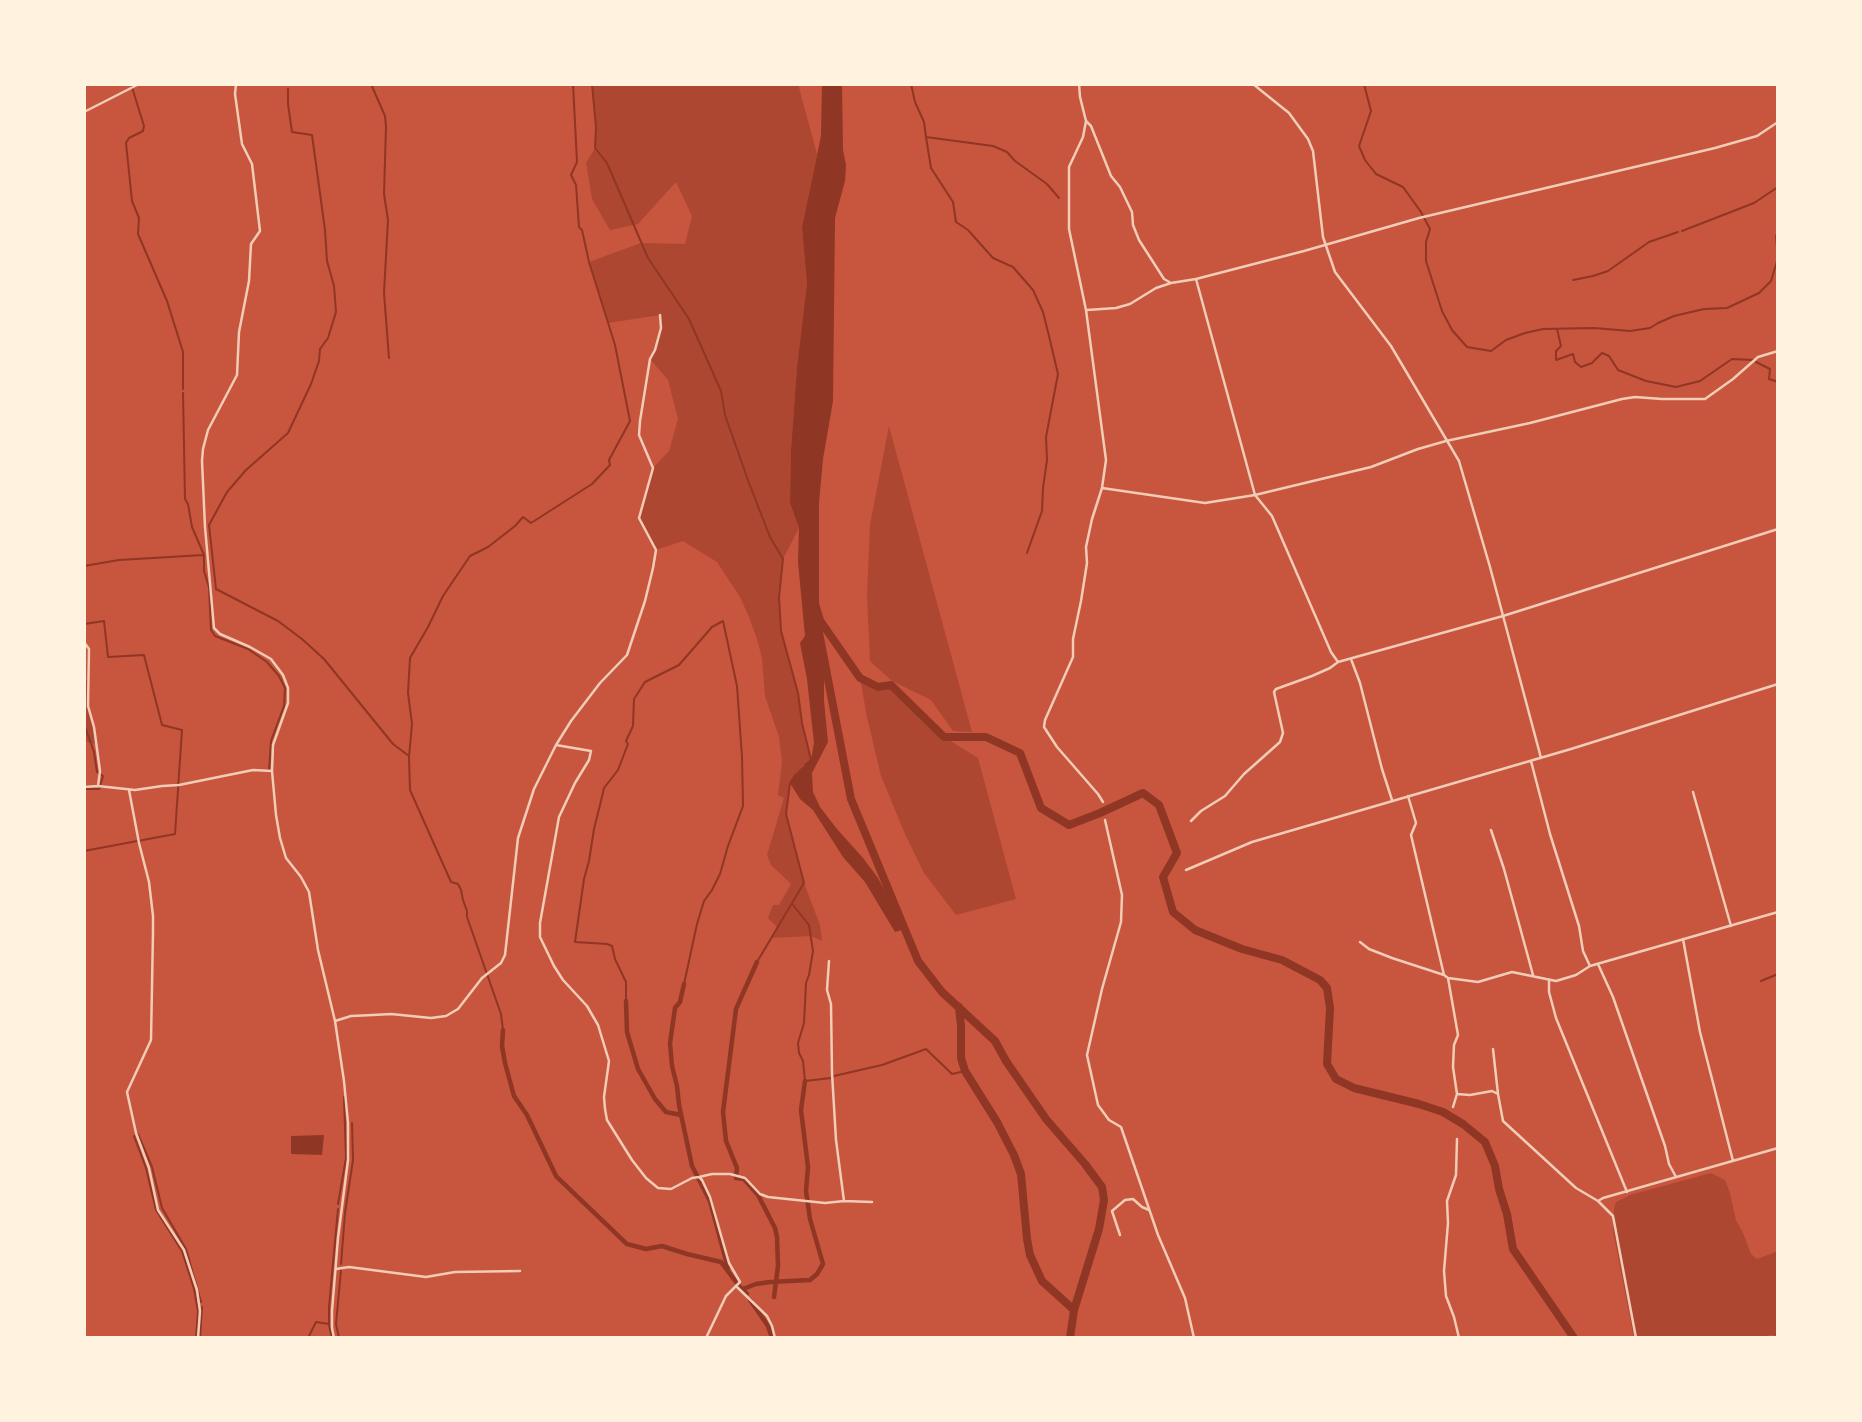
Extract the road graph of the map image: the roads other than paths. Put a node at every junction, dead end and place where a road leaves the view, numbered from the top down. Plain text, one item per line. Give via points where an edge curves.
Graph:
1 (139, 84) edge
2 (236, 84) edge
3 (1079, 84) edge
4 (1253, 84) edge
5 (84, 112) edge
6 (1086, 121) junction
7 (1778, 122) edge
8 (1324, 244) junction
9 (1196, 279) junction
10 (1171, 283) junction
11 (1086, 310) junction
12 (660, 314) dead end
13 (1778, 351) edge
14 (1446, 441) junction
15 (1102, 488) junction
16 (1255, 495) junction
17 (1778, 529) edge
18 (1503, 616) junction
19 (84, 642) edge
20 (1351, 659) junction
21 (1338, 662) junction
22 (1778, 684) edge
23 (556, 745) junction
24 (1541, 758) junction
25 (1530, 761) junction
26 (272, 771) junction
27 (98, 786) junction
28 (84, 787) edge
29 (129, 790) junction
30 (1693, 792) dead end
31 (1408, 796) junction
32 (1392, 800) junction
33 (1103, 802) dead end
34 (1105, 820) dead end
35 (1191, 821) dead end
36 (1490, 830) dead end
37 (1186, 870) dead end
38 (1778, 912) edge
39 (1731, 926) junction
40 (1683, 939) junction
41 (1360, 942) dead end
42 (829, 961) dead end
43 (1598, 964) junction
44 (1590, 966) junction
45 (1444, 975) junction
46 (1533, 975) junction
47 (1448, 978) junction
48 (1549, 981) junction
49 (335, 1021) junction
50 (1493, 1049) dead end
51 (1457, 1094) junction
52 (1498, 1094) junction
53 (1452, 1107) dead end
54 (1457, 1139) dead end
55 (1778, 1148) edge
56 (1734, 1161) junction
57 (700, 1178) junction
58 (1676, 1178) junction
59 (1628, 1192) junction
60 (844, 1201) junction
61 (1598, 1201) junction
62 (872, 1202) dead end
63 (1149, 1210) junction
64 (1120, 1235) dead end
65 (337, 1269) junction
66 (520, 1271) dead end
67 (737, 1287) junction
68 (198, 1338) edge
69 (334, 1338) edge
70 (705, 1338) edge
71 (775, 1338) edge
72 (1194, 1338) edge
73 (1459, 1338) edge
74 (1636, 1338) edge

1 - 5 street
2 - 26 street via 242,144 252,164 260,231 251,244 237,375 208,430 201,461 214,628 271,659 288,688 288,703 273,745
3 - 6 street
4 - 8 street via 1289,113 1308,139
6 - 10 street via 1132,212 1139,240
6 - 11 street via 1069,167 1069,229
7 - 8 street via 1757,136 1715,148
8 - 9 street
8 - 14 street via 1335,272 1391,346
9 - 10 street
9 - 16 street
10 - 11 street via 1130,304
11 - 15 street via 1105,448
12 - 23 street via 661,328 650,359 639,428 653,468 639,518 656,550 653,568 627,655 588,697
13 - 14 street via 1758,357 1705,398 1635,397
14 - 16 street via 1371,467
14 - 18 street via 1459,461
15 - 16 street via 1205,503
15 - 33 street via 1086,547 1073,657 1044,727
16 - 21 street via 1272,516
17 - 18 street
18 - 20 street
18 - 24 street
19 - 27 street via 89,649 88,706 100,771
20 - 21 street
20 - 32 street
21 - 35 street via 1276,689 1283,733 1280,742 1225,796
22 - 24 street
23 - 49 street via 534,789 518,838 501,963 446,1016 391,1014
23 - 57 street via 591,751 559,817 540,937 563,980 598,1025 609,1061 604,1097 607,1119 632,1160 658,1188 671,1189
24 - 25 street
25 - 31 street
25 - 44 street
26 - 29 street
26 - 49 street via 279,838 286,859 309,892
27 - 28 street
27 - 29 street
29 - 68 street via 149,883 153,932 151,1040 127,1092 158,1210 184,1250 197,1290
30 - 39 street
31 - 32 street
31 - 45 street via 1416,823 1411,835
32 - 37 street via 1252,842
34 - 63 street via 1122,895 1121,922 1087,1055 1098,1105 1121,1127
36 - 46 street
38 - 39 street
39 - 40 street
40 - 43 street
40 - 56 street via 1700,1032
41 - 45 street
42 - 60 street via 836,1140
43 - 44 street
43 - 58 street
44 - 48 street via 1576,975
45 - 47 street
46 - 47 street via 1513,972 1472,982
46 - 48 street
47 - 51 street via 1458,1031 1453,1067
48 - 59 street via 1560,1029
49 - 65 street via 348,1141
50 - 52 street
51 - 52 street
51 - 53 street
52 - 61 street via 1503,1121 1576,1188
54 - 73 street via 1455,1175 1447,1201 1444,1271 1446,1296
55 - 56 street
56 - 58 street
57 - 60 street via 730,1174 745,1178 768,1197
57 - 67 street via 714,1206 729,1263 740,1281
58 - 59 street
59 - 61 street
60 - 62 street
61 - 74 street via 1613,1216
63 - 64 street via 1133,1199 1112,1210
63 - 72 street via 1185,1298
65 - 66 street via 426,1277
65 - 69 street
67 - 70 street via 726,1296
67 - 71 street via 766,1316

